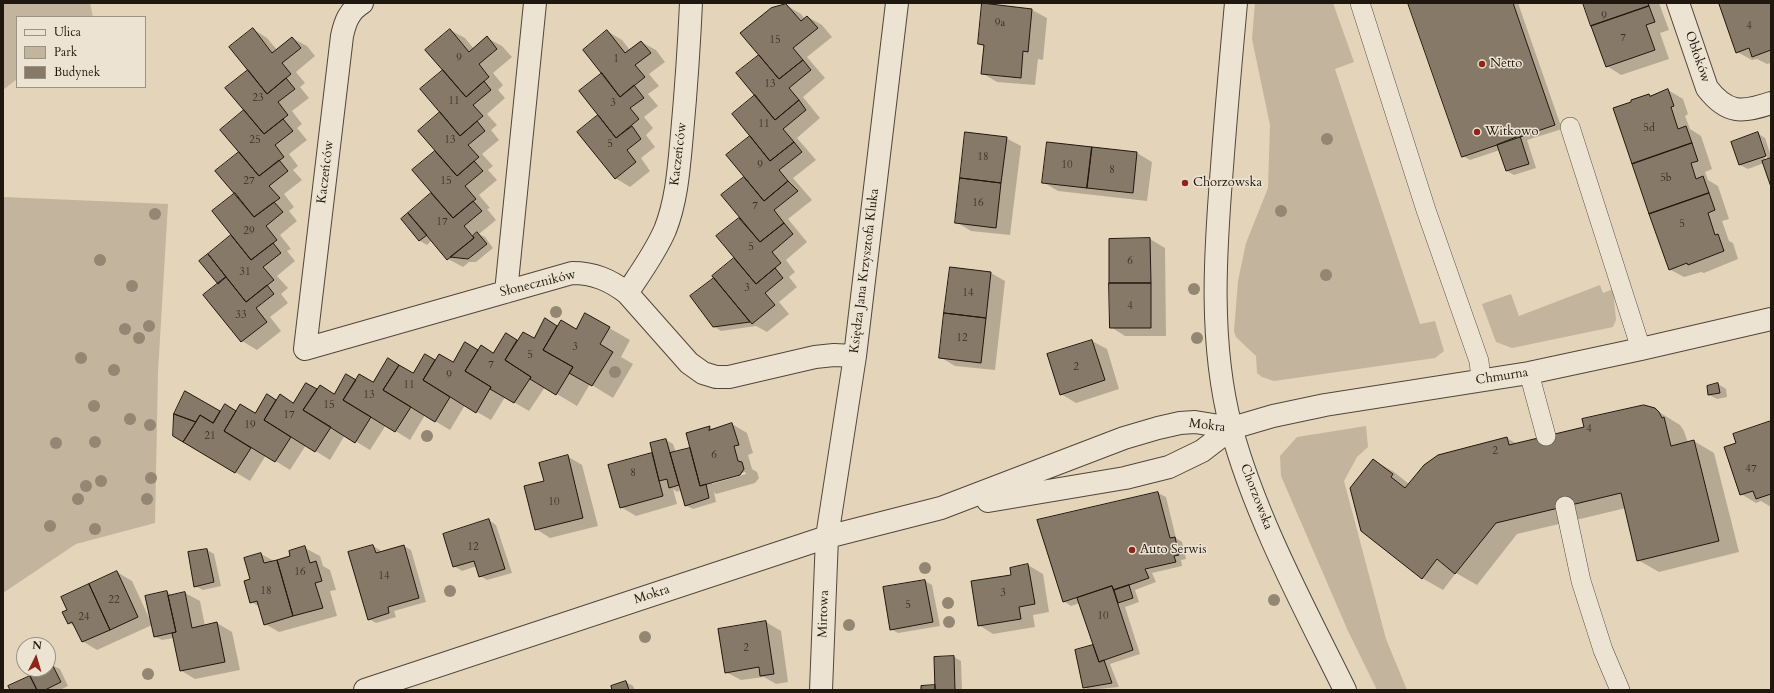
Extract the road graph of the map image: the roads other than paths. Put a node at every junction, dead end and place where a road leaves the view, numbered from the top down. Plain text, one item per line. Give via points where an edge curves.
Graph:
1 (535, 3) edge
2 (691, 3) edge
3 (897, 3) edge
4 (1236, 3) edge
5 (1360, 3) edge
6 (1678, 3) edge
7 (359, 5) edge
8 (1771, 103) edge
9 (1570, 127) dead end
10 (506, 292) junction
11 (627, 293) junction
12 (1771, 319) edge
13 (305, 349) joint
14 (1641, 349) junction
15 (855, 356) junction
16 (1529, 373) junction
17 (1482, 379) junction
18 (1232, 428) junction
19 (1546, 436) dead end
20 (1565, 506) dead end
21 (941, 508) junction
22 (827, 538) junction
23 (365, 690) edge
24 (821, 690) edge
25 (1344, 690) edge
26 (1620, 690) edge

1 - 10 street
2 - 11 street, Kaczeńców via 679,165 673,203 654,252
3 - 15 street, Księdza Jana Krzysztofa Kluka
4 - 18 street, Chorzowska via 1216,246 1219,355
5 - 17 lane
6 - 8 street, Obłoków via 1708,88 1716,100 1729,108 1742,110
7 - 13 street, Kaczeńców via 350,13 342,36
9 - 14 lane
10 - 11 street, Słoneczników via 572,273 586,273 614,283
10 - 13 street, Słoneczników
11 - 15 street, Słoneczników via 689,363 703,373 716,377 752,373 815,357
12 - 14 street, Chmurna
14 - 16 street, Chmurna
15 - 22 street, Księdza Jana Krzysztofa Kluka
16 - 17 street, Chmurna
16 - 19 lane
17 - 18 street, Chmurna via 1325,405 1272,416
18 - 21 street, Mokra via 1202,451 1162,469 1125,478
18 - 21 street, Mokra via 1196,422 1158,428 1124,438
18 - 25 street, Chorzowska via 1270,534
20 - 26 lane via 1581,581 1603,650
21 - 22 street, Mokra
22 - 23 street, Mokra
22 - 24 street, Mirtowa

